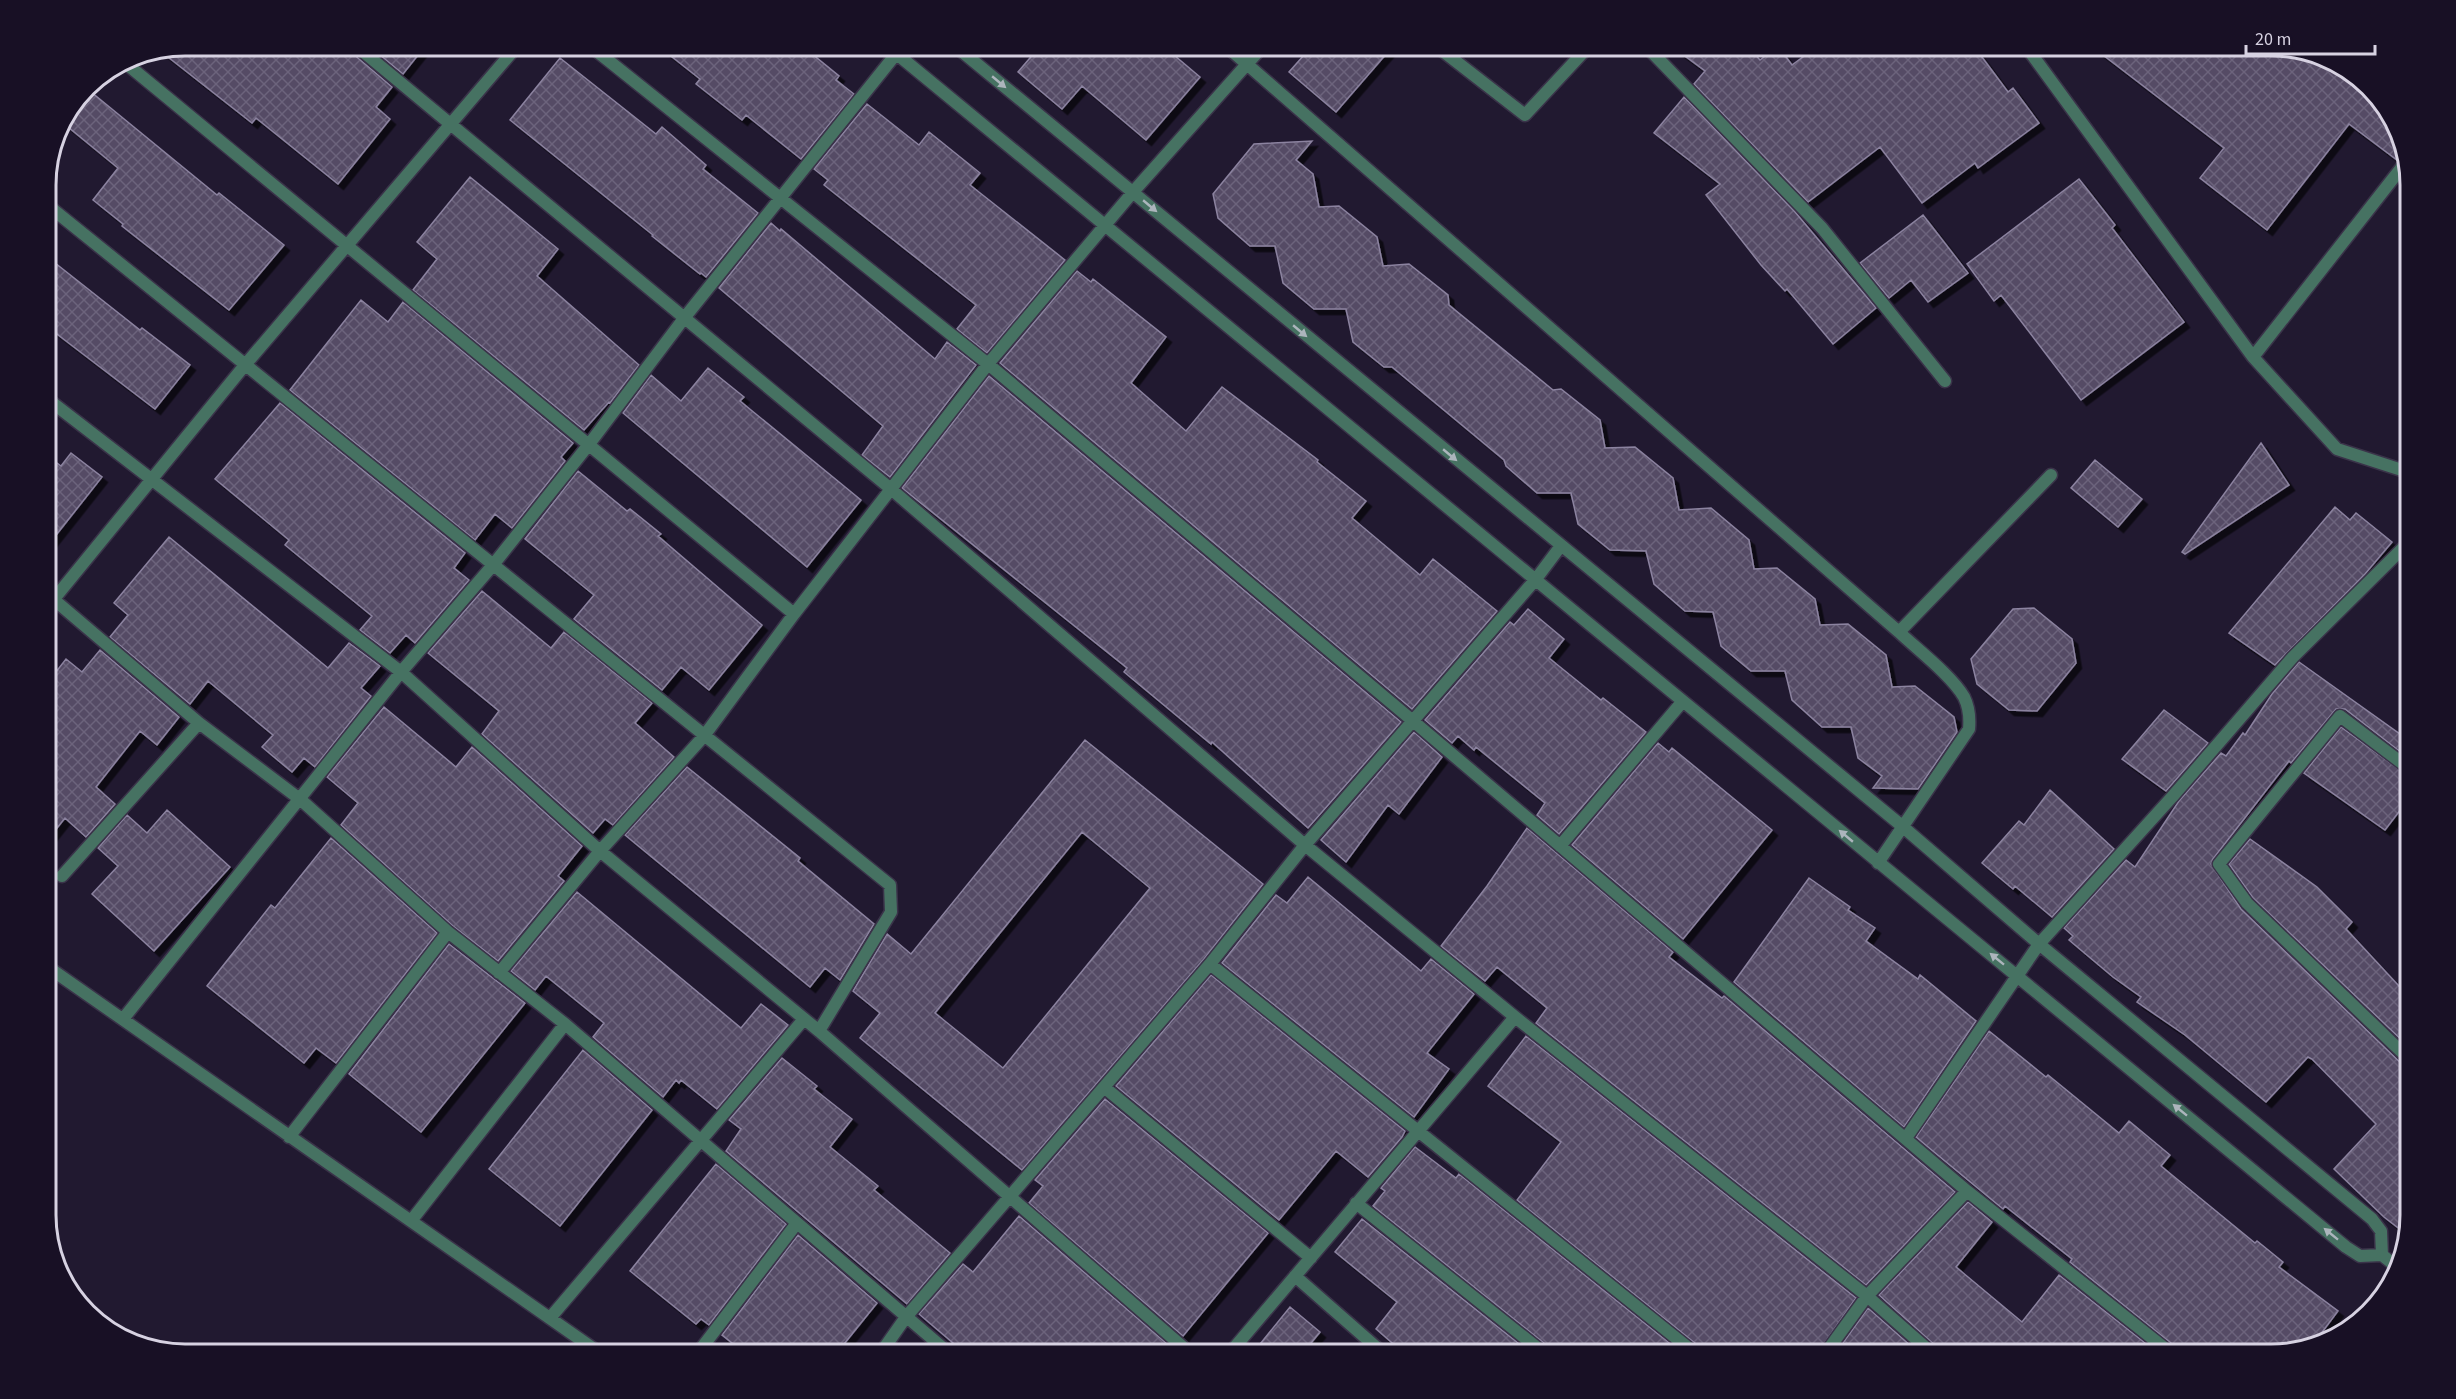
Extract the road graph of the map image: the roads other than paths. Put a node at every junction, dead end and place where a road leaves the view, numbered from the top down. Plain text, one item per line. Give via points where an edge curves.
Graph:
1 (369, 56) edge
2 (509, 56) edge
3 (603, 56) edge
4 (895, 56) edge
5 (899, 56) edge
6 (967, 56) edge
7 (1238, 56) edge
8 (1254, 56) edge
9 (1449, 56) edge
10 (1580, 56) edge
11 (1656, 56) edge
12 (2033, 56) edge
13 (1247, 63) junction
14 (131, 67) edge
15 (451, 123) junction
16 (2399, 170) edge
17 (1133, 192) junction
18 (781, 198) junction
19 (56, 212) edge
20 (1105, 225) junction
21 (346, 246) junction
22 (685, 317) junction
23 (2253, 357) junction
24 (987, 364) junction
25 (245, 365) junction
26 (1945, 381) dead end
27 (56, 405) edge
28 (590, 443) junction
29 (2400, 469) edge
30 (2051, 475) dead end
31 (151, 478) junction
32 (891, 489) junction
33 (1560, 547) junction
34 (2400, 551) edge
35 (493, 565) junction
36 (1536, 579) junction
37 (56, 588) edge
38 (56, 600) edge
39 (794, 614) junction
40 (1899, 632) junction
41 (401, 672) junction
42 (1683, 701) junction
43 (1413, 721) junction
44 (199, 723) junction
45 (704, 736) junction
46 (2400, 762) edge
47 (301, 800) junction
48 (1902, 826) junction
49 (1305, 845) junction
50 (1560, 846) junction
51 (600, 851) junction
52 (1878, 862) junction
53 (62, 876) dead end
54 (448, 932) junction
55 (2039, 944) junction
56 (1210, 964) junction
57 (56, 973) edge
58 (499, 973) junction
59 (2017, 975) junction
60 (1515, 1017) junction
61 (123, 1019) junction
62 (804, 1019) junction
63 (566, 1024) junction
64 (819, 1032) junction
65 (2400, 1050) edge
66 (1104, 1087) junction
67 (1419, 1130) junction
68 (288, 1137) junction
69 (1906, 1138) junction
70 (703, 1141) junction
71 (1967, 1191) junction
72 (1009, 1197) junction
73 (1356, 1203) junction
74 (411, 1221) junction
75 (797, 1223) junction
76 (2382, 1255) junction
77 (1311, 1258) junction
78 (2391, 1263) edge
79 (1295, 1276) junction
80 (1867, 1296) junction
81 (906, 1317) junction
82 (550, 1318) junction
83 (587, 1344) edge
84 (705, 1344) edge
85 (887, 1344) edge
86 (938, 1344) edge
87 (1179, 1344) edge
88 (1237, 1344) edge
89 (1373, 1344) edge
90 (1532, 1344) edge
91 (1684, 1344) edge
92 (1832, 1344) edge
93 (1922, 1344) edge
94 (2159, 1344) edge

1 - 15 street
2 - 15 street
3 - 18 street
4 - 18 street
5 - 20 street
6 -> 17 street
7 - 13 street
8 - 13 street
9 - 10 street via 1525,115
11 - 26 street via 1822,228
12 - 23 street
13 - 17 street
13 - 40 street
14 - 21 street
15 - 21 street
15 - 22 street
16 - 23 street
17 - 20 street
17 -> 33 street
18 - 22 street
18 - 24 street
19 - 25 street
20 - 24 street
20 - 36 street
21 - 25 street
21 - 28 street
22 - 28 street
22 - 32 street
23 - 29 street via 2337,449
24 - 32 street
24 - 43 street
25 - 31 street
25 - 35 street
27 - 31 street
28 - 35 street
28 - 39 street
30 - 40 street
31 - 37 street
31 - 41 street
32 - 39 street
32 - 49 street
33 - 36 street
33 - 48 street
34 - 55 street via 2293,657
35 - 41 street
35 - 45 street
36 - 42 street
36 - 43 street
38 - 44 street
39 - 45 street
40 - 48 street via 1953,683 1970,714 1969,729
41 - 47 street
41 - 51 street
42 - 50 street
52 -> 42 street
43 - 49 street
43 - 50 street
44 - 47 street
44 - 53 street
45 - 51 street
45 - 64 street via 890,885 891,912
46 - 65 street via 2340,716 2219,864 2247,903
47 - 54 street
47 - 61 street
48 - 52 street
48 - 55 street
49 - 56 street
49 - 60 street
50 - 69 street
51 - 58 street
51 - 62 street
59 -> 52 street
54 - 58 street
54 - 68 street
55 - 59 street
55 - 76 street via 2372,1219 2381,1231
56 - 66 street
56 - 67 street
57 - 61 street
58 - 63 street
59 - 69 street
76 -> 59 street via 2360,1256 2346,1246
60 - 67 street
60 - 80 street
61 - 68 street
62 - 64 street
62 - 70 street
63 - 70 street
63 - 74 street
64 - 72 street
66 - 72 street
66 - 77 street
67 - 73 street
67 - 91 street
68 - 74 street
69 - 71 street
70 - 75 street
70 - 82 street
71 - 80 street
71 - 94 street
72 - 81 street
72 - 87 street
73 - 77 street
73 - 90 street
74 - 82 street
75 - 81 street
75 - 84 street
76 - 78 street
77 - 79 street
79 - 88 street
79 - 89 street
80 - 92 street
80 - 93 street
81 - 85 street
81 - 86 street
82 - 83 street

